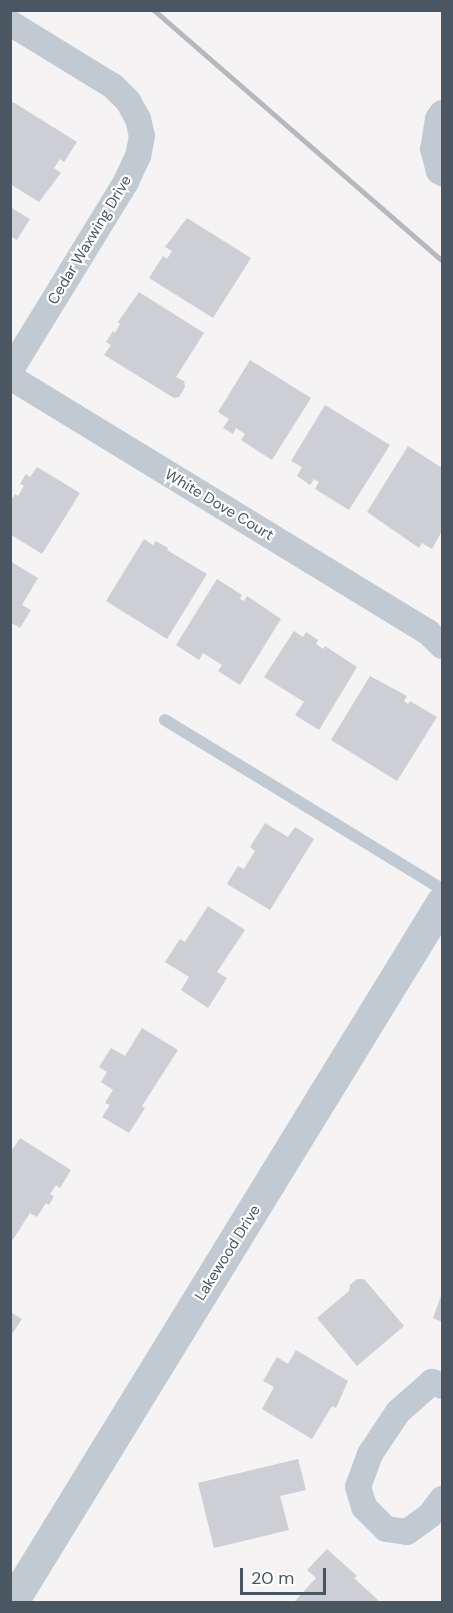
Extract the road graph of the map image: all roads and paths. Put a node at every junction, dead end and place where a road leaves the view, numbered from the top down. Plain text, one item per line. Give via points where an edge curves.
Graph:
1 (10, 23) edge
2 (442, 113) edge
3 (442, 174) edge
4 (10, 371) edge
5 (10, 377) edge
6 (438, 634) edge
7 (165, 720) dead end
8 (442, 889) edge
9 (442, 903) edge
10 (442, 1386) edge
11 (442, 1499) edge
12 (13, 1602) edge

1 - 4 street, Cedar Waxwing Drive via 113,86 128,101 142,136 126,182
2 - 3 street via 433,149
5 - 6 street, White Dove Court
7 - 8 lane
9 - 12 street, Lakewood Drive
10 - 11 street via 432,1382 398,1412 370,1454 358,1487 364,1507 386,1529 407,1532 430,1515

